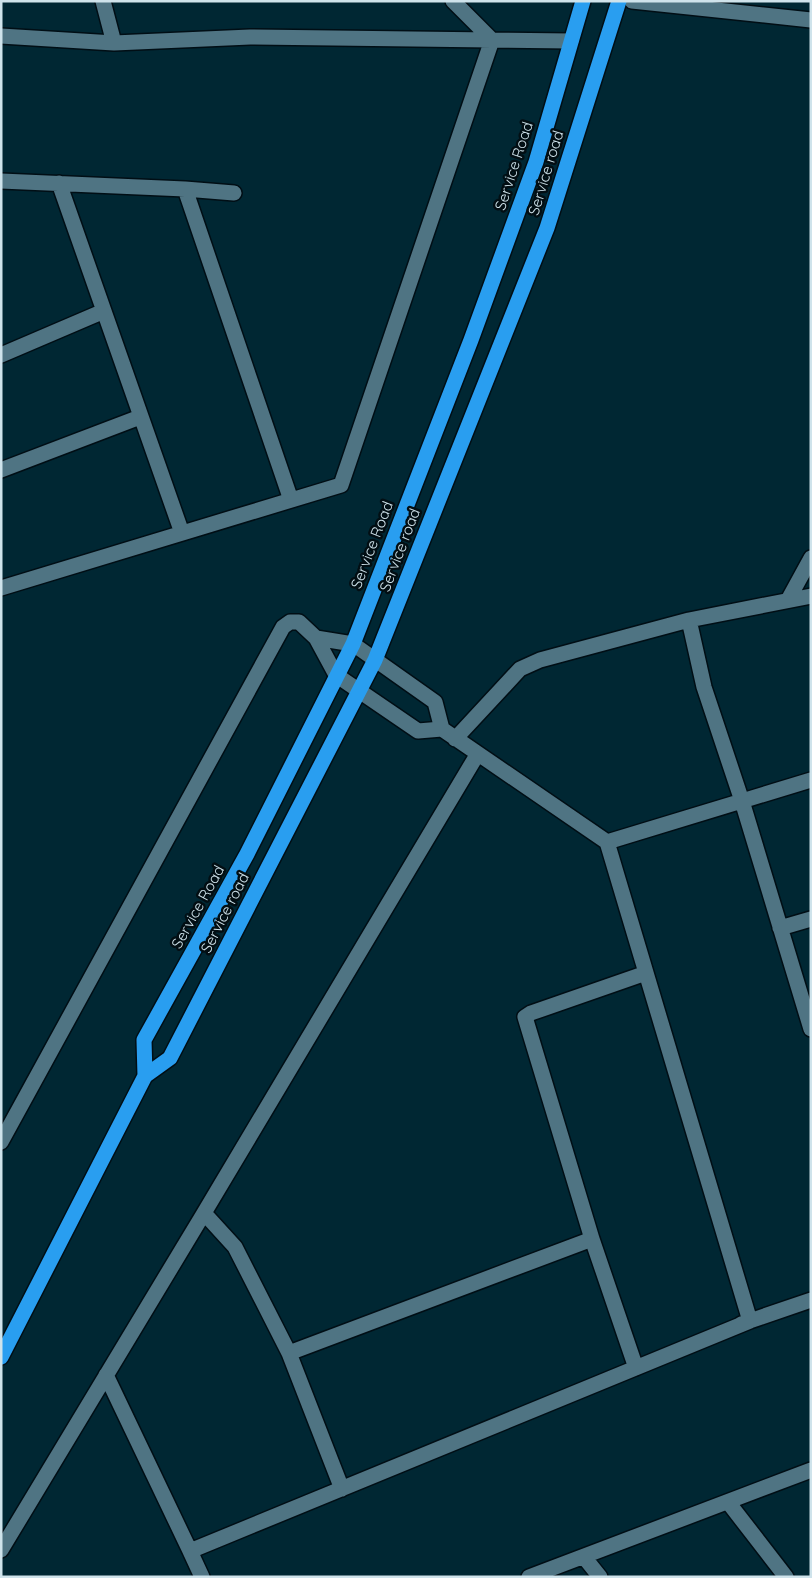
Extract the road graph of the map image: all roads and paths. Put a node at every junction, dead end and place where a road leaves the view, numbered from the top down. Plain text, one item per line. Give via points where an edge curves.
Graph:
1 (103, 1) edge
2 (453, 1) edge
3 (584, 1) edge
4 (619, 1) edge
5 (632, 1) edge
6 (811, 20) edge
7 (1, 36) edge
8 (492, 40) junction
9 (570, 41) junction
10 (114, 43) junction
11 (1, 181) edge
12 (58, 183) junction
13 (185, 189) junction
14 (234, 193) dead end
15 (104, 312) junction
16 (1, 355) edge
17 (140, 416) junction
18 (1, 470) edge
19 (291, 500) junction
20 (182, 533) junction
21 (811, 558) edge
22 (1, 588) edge
23 (811, 596) edge
24 (788, 600) junction
25 (689, 620) junction
26 (316, 638) junction
27 (353, 644) junction
28 (375, 660) junction
29 (336, 675) junction
30 (359, 690) junction
31 (442, 729) junction
32 (455, 738) junction
33 (477, 755) junction
34 (811, 780) edge
35 (742, 801) junction
36 (607, 842) junction
37 (811, 919) edge
38 (780, 928) junction
39 (646, 973) junction
40 (811, 1029) edge
41 (144, 1076) junction
42 (1, 1142) edge
43 (204, 1213) junction
44 (592, 1239) junction
45 (811, 1300) edge
46 (738, 1325) junction
47 (289, 1353) junction
48 (1, 1357) edge
49 (636, 1368) junction
50 (106, 1375) junction
51 (811, 1470) edge
52 (342, 1488) junction
53 (728, 1502) junction
54 (1, 1550) edge
55 (190, 1551) junction
56 (584, 1557) junction
57 (202, 1577) edge
58 (529, 1577) edge
59 (600, 1577) edge
60 (786, 1577) edge

1 - 10 street
2 - 8 street
3 - 9 highway, Service Road
4 - 28 highway, Service road via 547,228
5 - 6 street
7 - 10 street
8 - 9 street
8 - 10 street via 250,37
8 - 19 street via 341,485
9 - 27 highway, Service Road via 529,181
11 - 12 street
12 - 13 street
12 - 15 street
13 - 14 street
13 - 19 street
15 - 16 street
15 - 17 street
17 - 18 street
17 - 20 street
19 - 20 street
20 - 22 street
21 - 24 street
23 - 24 street
24 - 25 street
25 - 32 street via 558,654 520,669
25 - 35 street via 704,687
26 - 27 street
26 - 29 street
26 - 42 street via 299,622 283,626
27 - 28 street
27 - 29 highway, Service Road
28 - 30 highway, Service road
28 - 31 street via 435,702
29 - 30 street
29 - 41 highway, Service Road via 247,854 144,1040
30 - 31 street via 418,731
30 - 41 highway, Service road via 170,1058
31 - 32 street
32 - 33 street
33 - 36 street
33 - 43 street
34 - 35 street
35 - 36 street
35 - 38 street
36 - 39 street
37 - 38 street
38 - 40 street
39 - 44 street via 531,1012 525,1017
39 - 46 street via 750,1321
41 - 48 highway
43 - 47 street via 235,1247
43 - 50 street
44 - 47 street
44 - 49 street
45 - 46 street
46 - 49 street
47 - 52 street
49 - 52 street
50 - 54 street
50 - 55 street
51 - 53 street
52 - 55 street
53 - 56 street
53 - 60 street
55 - 57 street
56 - 58 street
56 - 59 street

